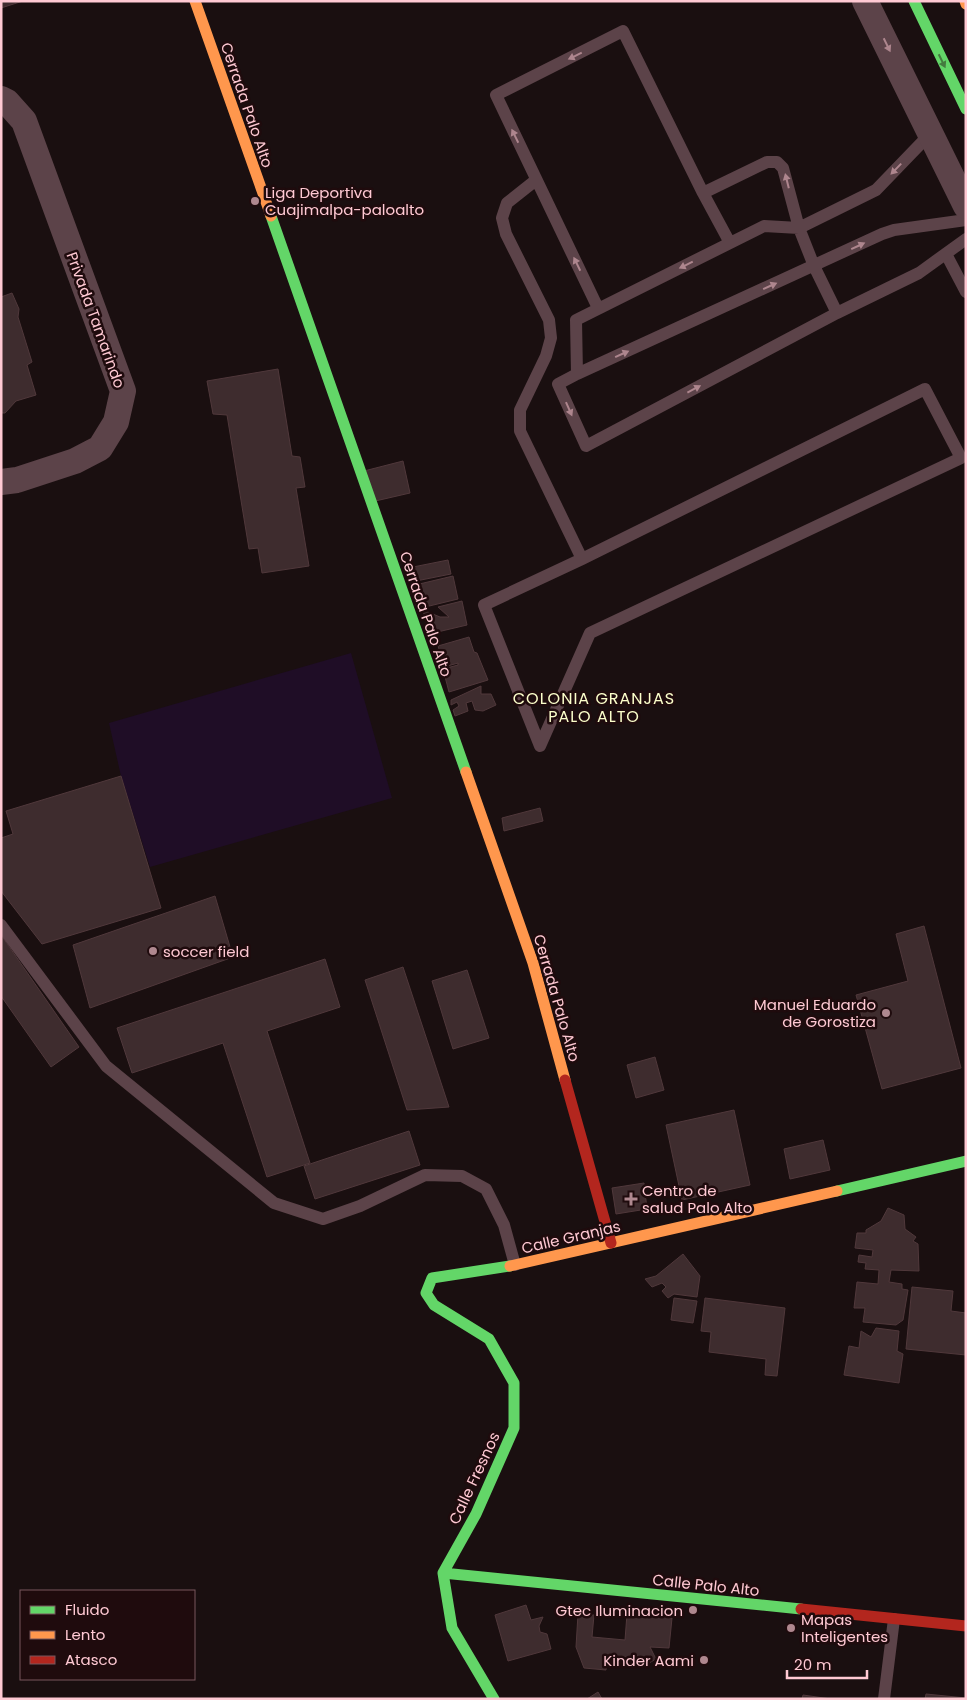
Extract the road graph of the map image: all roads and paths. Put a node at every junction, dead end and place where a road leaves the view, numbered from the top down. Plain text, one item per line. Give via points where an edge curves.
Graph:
1 (195, 1) edge
2 (865, 1) edge
3 (914, 1) edge
4 (1, 99) edge
5 (966, 109) edge
6 (930, 134) junction
7 (536, 180) junction
8 (703, 193) junction
9 (966, 206) edge
10 (966, 220) edge
11 (799, 228) junction
12 (966, 239) edge
13 (730, 243) junction
14 (946, 254) junction
15 (814, 266) junction
16 (966, 292) edge
17 (598, 308) junction
18 (837, 313) junction
19 (577, 374) junction
20 (1, 482) edge
21 (582, 558) junction
22 (1, 925) edge
23 (960, 1165) edge
24 (611, 1243) junction
25 (515, 1265) junction
26 (426, 1293) joint
27 (443, 1573) junction
28 (894, 1618) junction
29 (966, 1626) edge
30 (494, 1699) edge
31 (884, 1699) edge

1 - 24 street, Cerrada Palo Alto via 532,963
2 -> 6 street
3 -> 5 street
4 - 20 street, Privada Tamarindo via 24,120 123,391 116,422 100,448 75,461
6 - 9 street
6 -> 11 lane via 876,190
7 - 8 lane via 496,95 623,31
17 -> 7 lane
7 - 21 lane via 507,203 502,218 506,234 549,320 551,338 546,356 520,410 520,431
11 -> 8 lane via 784,168 777,162 767,162
8 - 13 lane
15 -> 10 lane via 894,230
11 - 13 lane via 764,226
11 - 15 lane
12 - 14 lane
13 -> 17 lane
14 - 16 lane
14 - 18 lane via 919,273
15 - 18 lane
19 -> 15 lane
17 - 19 lane via 576,320
19 -> 18 lane via 558,384 586,446
21 - 21 lane via 924,389 961,458 590,633 540,746 484,605
22 - 25 lane via 106,1066 274,1203 323,1219 360,1206 425,1175 462,1176 486,1189 504,1225
23 - 24 street, Calle Granjas
24 - 25 street, Calle Granjas
25 - 26 street, Calle Granjas via 432,1278
26 - 27 street, Calle Fresnos via 434,1305 489,1339 514,1383 514,1428 476,1514
27 - 28 street, Calle Palo Alto
27 - 30 street via 452,1628
28 - 29 street, Calle Palo Alto
28 - 31 lane

